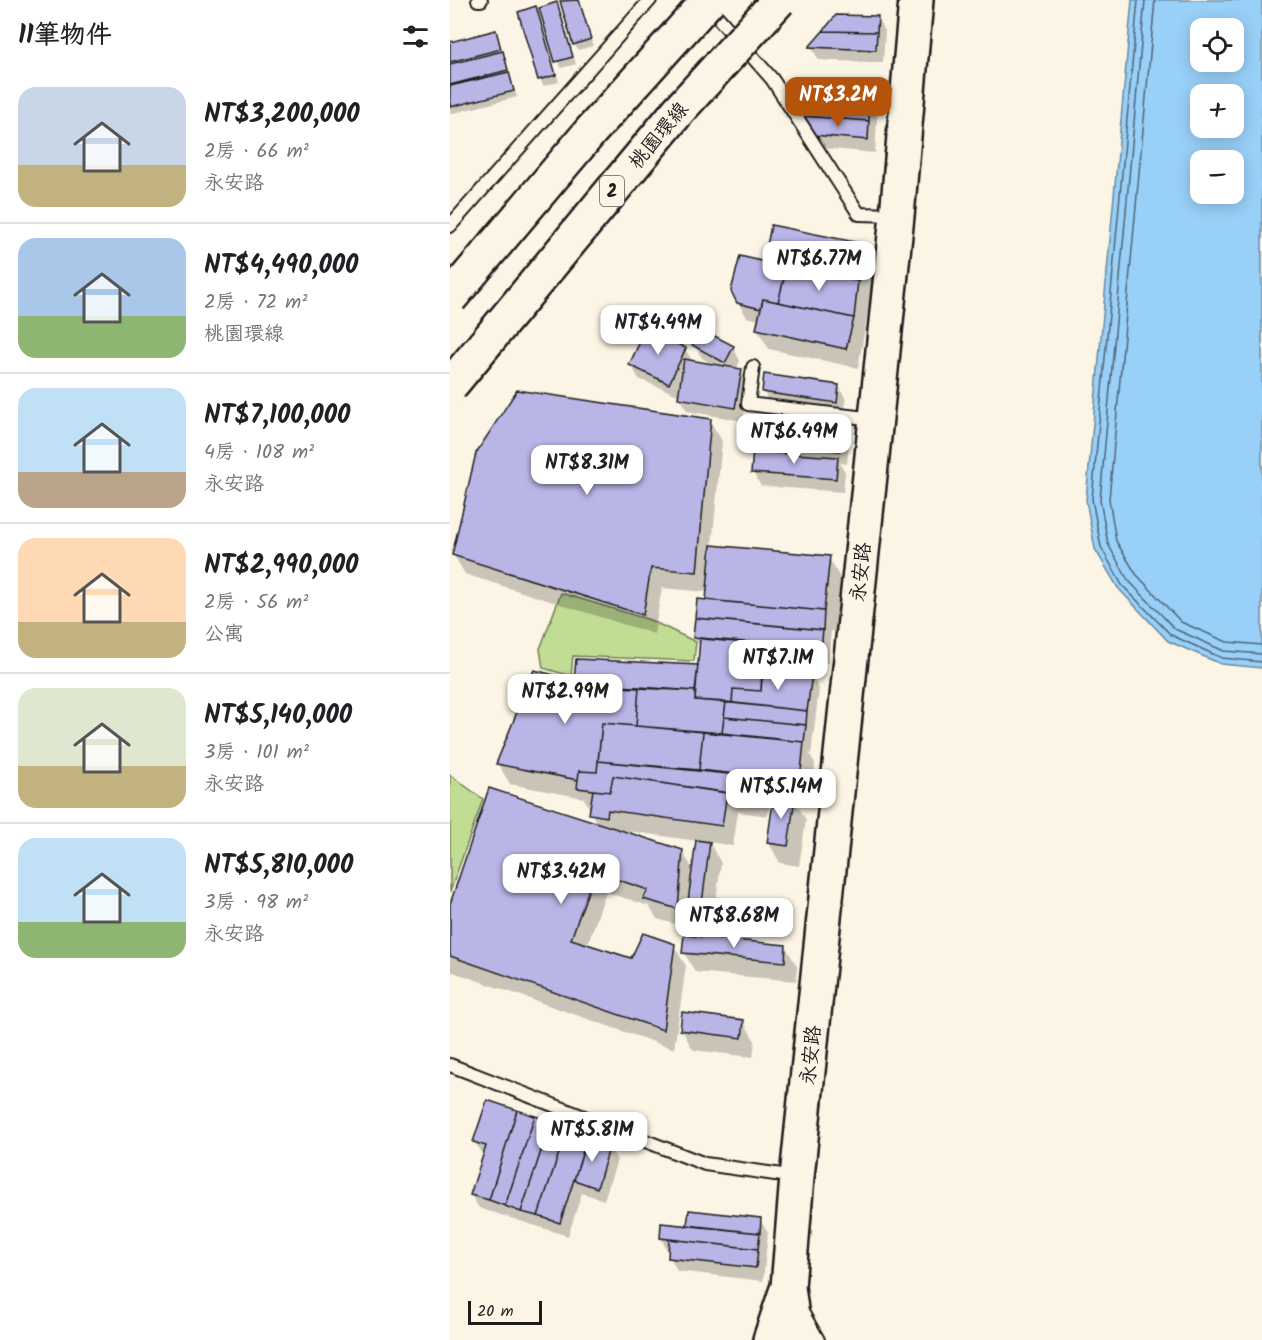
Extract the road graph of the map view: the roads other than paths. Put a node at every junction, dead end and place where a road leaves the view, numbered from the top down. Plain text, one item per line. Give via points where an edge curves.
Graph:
1 (650, 0) edge
2 (702, 0) edge
3 (709, 0) edge
4 (779, 0) edge
5 (916, 0) edge
6 (897, 216) junction
7 (450, 226) edge
8 (450, 298) edge
9 (753, 367) dead end
10 (450, 386) edge
11 (876, 419) junction
12 (450, 1065) edge
13 (797, 1177) junction
14 (788, 1287) junction
15 (770, 1340) edge
16 (795, 1340) edge
17 (818, 1340) edge

1 - 7 lane
2 - 6 lane via 772,79 859,214
3 - 8 main road, bridge via 591,131
4 - 10 main road, 桃園環線 / 2, bridge via 679,110
5 - 6 main road, 永安路
6 - 11 main road, 永安路
9 - 11 lane via 748,404
11 - 13 main road, 永安路
12 - 13 lane via 705,1164
13 - 14 main road, 永安路
14 - 15 main road, 永安路
14 - 16 main road, 永安路
14 - 17 lane

